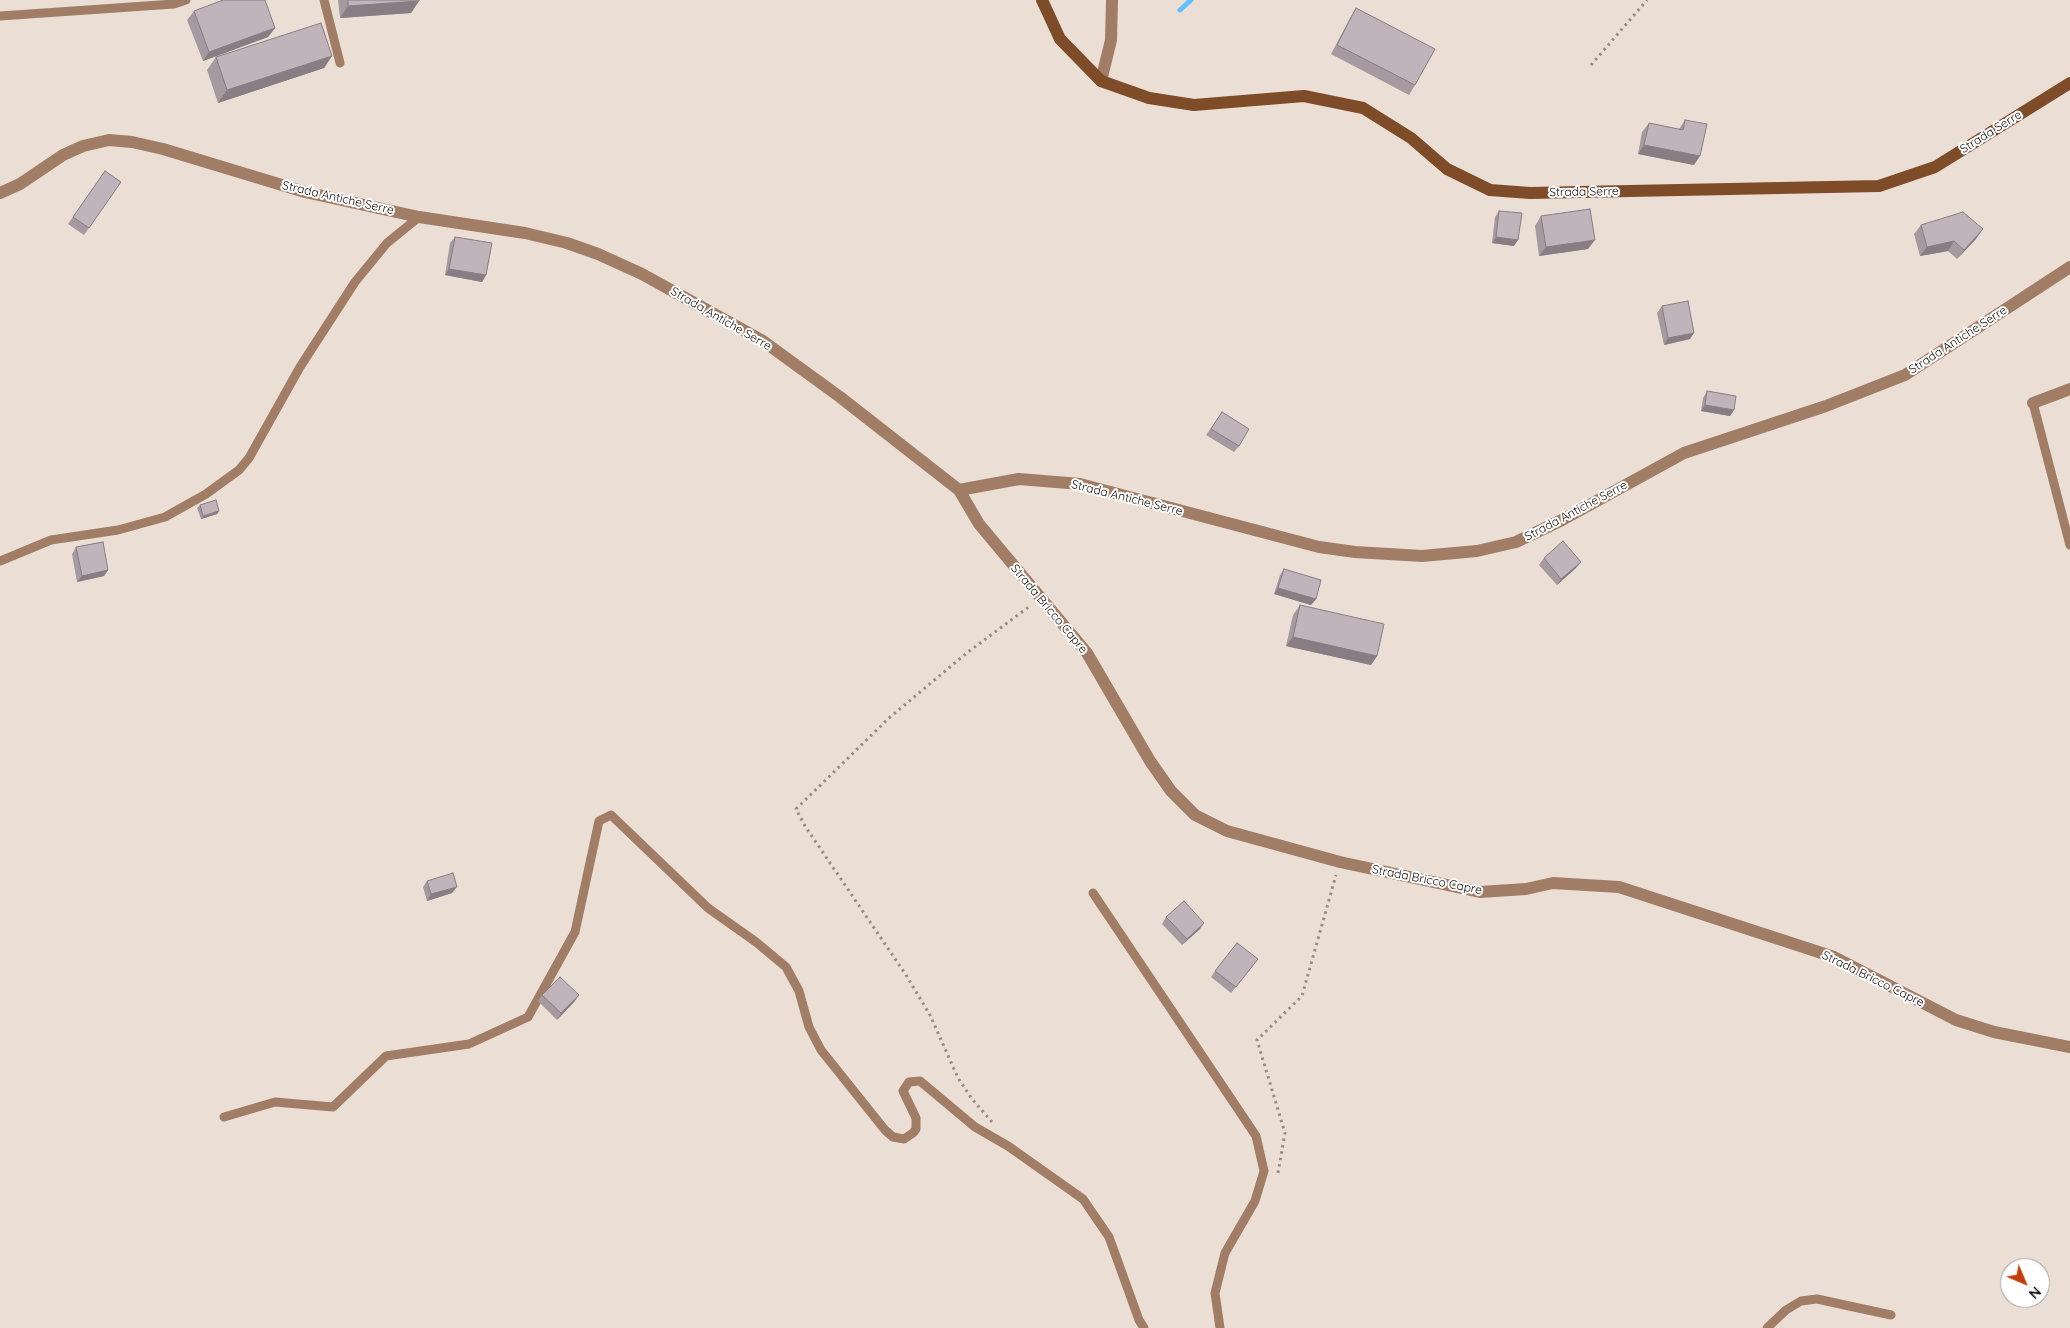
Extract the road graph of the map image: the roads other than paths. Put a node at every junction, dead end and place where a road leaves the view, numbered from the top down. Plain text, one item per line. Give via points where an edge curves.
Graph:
1 (186, 0) edge
2 (324, 0) edge
3 (1042, 0) edge
4 (1112, 0) edge
5 (0, 16) edge
6 (340, 63) dead end
7 (1101, 81) junction
8 (2070, 83) edge
9 (0, 193) edge
10 (419, 217) junction
11 (2070, 267) edge
12 (2070, 389) edge
13 (2033, 403) joint
14 (959, 490) junction
15 (2070, 545) edge
16 (0, 561) edge
17 (1094, 893) dead end
18 (2070, 1047) edge
19 (224, 1117) dead end
20 (1891, 1315) dead end
21 (1144, 1328) edge
22 (1220, 1328) edge
23 (1767, 1328) edge

1 - 5 lane via 174,4
2 - 6 lane
3 - 7 main road, Strada Serre via 1060,39
4 - 7 street via 1111,40
7 - 8 main road, Strada Serre via 1149,98 1194,105 1304,96 1363,108 1411,138 1447,169 1490,190 1530,193 1879,186 1935,167
9 - 10 street, Strada Antiche Serre via 20,184 63,155 109,140 164,149 305,192
10 - 14 street, Strada Antiche Serre via 525,232 598,254 642,274 763,341
10 - 16 lane via 387,243 356,282 300,367 239,470 206,494 165,517 118,530 51,540
11 - 14 street, Strada Antiche Serre via 1905,375 1826,406 1684,453 1516,542 1477,551 1422,556 1319,547 1080,484 1019,479
12 - 13 street
13 - 15 lane
14 - 18 street, Strada Bricco Capre via 978,524 1087,653 1150,761 1171,791 1195,815 1228,831 1340,862 1480,892 1526,889 1553,883 1619,887 1834,957 1956,1020 1994,1032
17 - 22 lane via 1256,1136 1264,1171 1255,1201 1225,1253 1215,1293
19 - 21 lane via 274,1102 333,1107 386,1056 469,1044 528,1017 575,932 599,821 611,815 708,908 786,967 799,991 809,1027 821,1050 893,1137 904,1139 916,1129 916,1118 903,1091 909,1082 917,1080 975,1126 1083,1199 1109,1237
20 - 23 lane via 1817,1299 1801,1300

